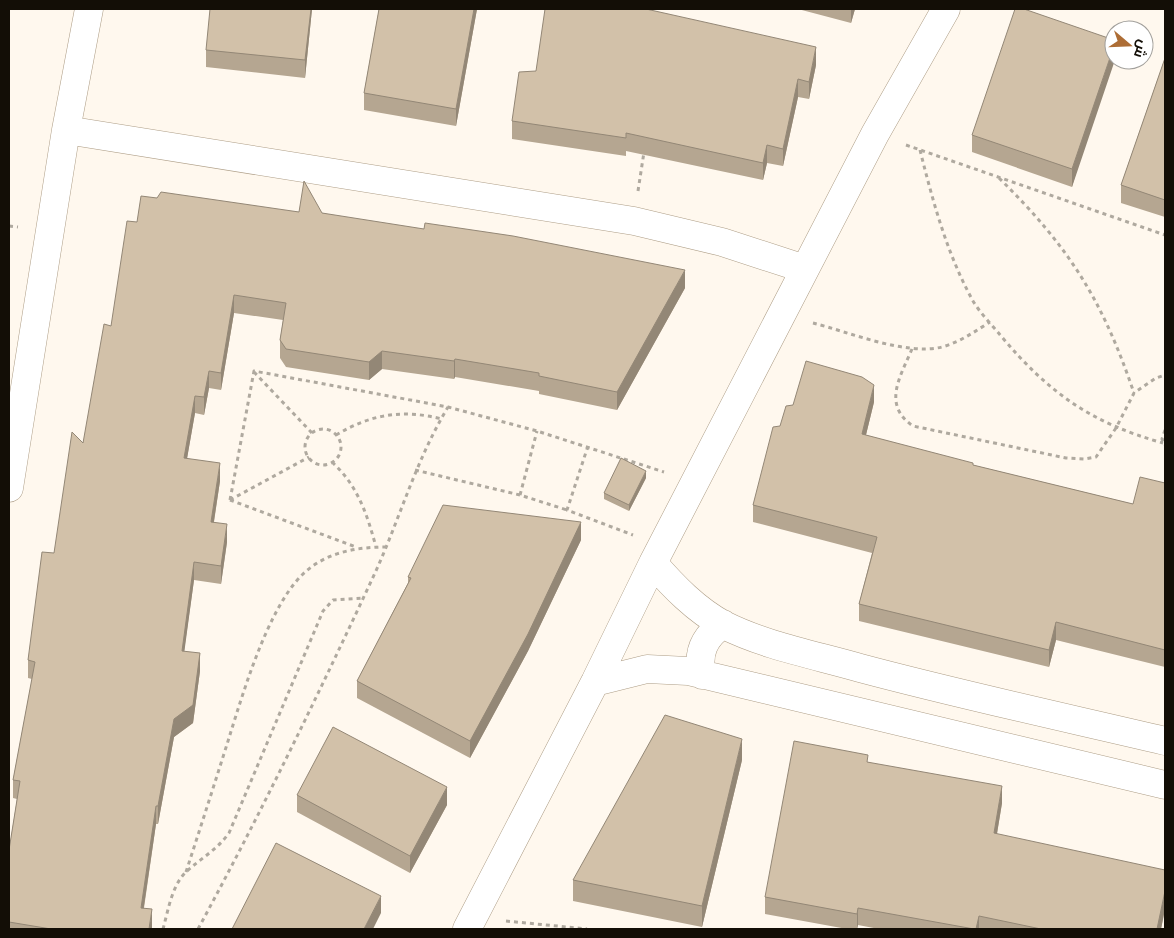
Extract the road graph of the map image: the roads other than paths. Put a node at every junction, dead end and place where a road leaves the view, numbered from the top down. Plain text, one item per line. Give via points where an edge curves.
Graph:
1 (89, 9) edge
2 (946, 9) edge
3 (66, 130) junction
4 (805, 269) junction
5 (9, 488) edge
6 (657, 555) junction
7 (723, 624) junction
8 (702, 675) junction
9 (595, 682) junction
10 (1165, 741) edge
11 (1165, 784) edge
12 (470, 924) edge

1 - 3 street
2 - 4 street via 875,134
3 - 4 street via 634,221 722,242
3 - 5 street
4 - 6 street
6 - 7 street via 686,596
6 - 9 street
7 - 8 street via 713,631 701,651
7 - 10 street via 783,646 935,688
8 - 9 street via 647,669
8 - 11 street
9 - 12 street

